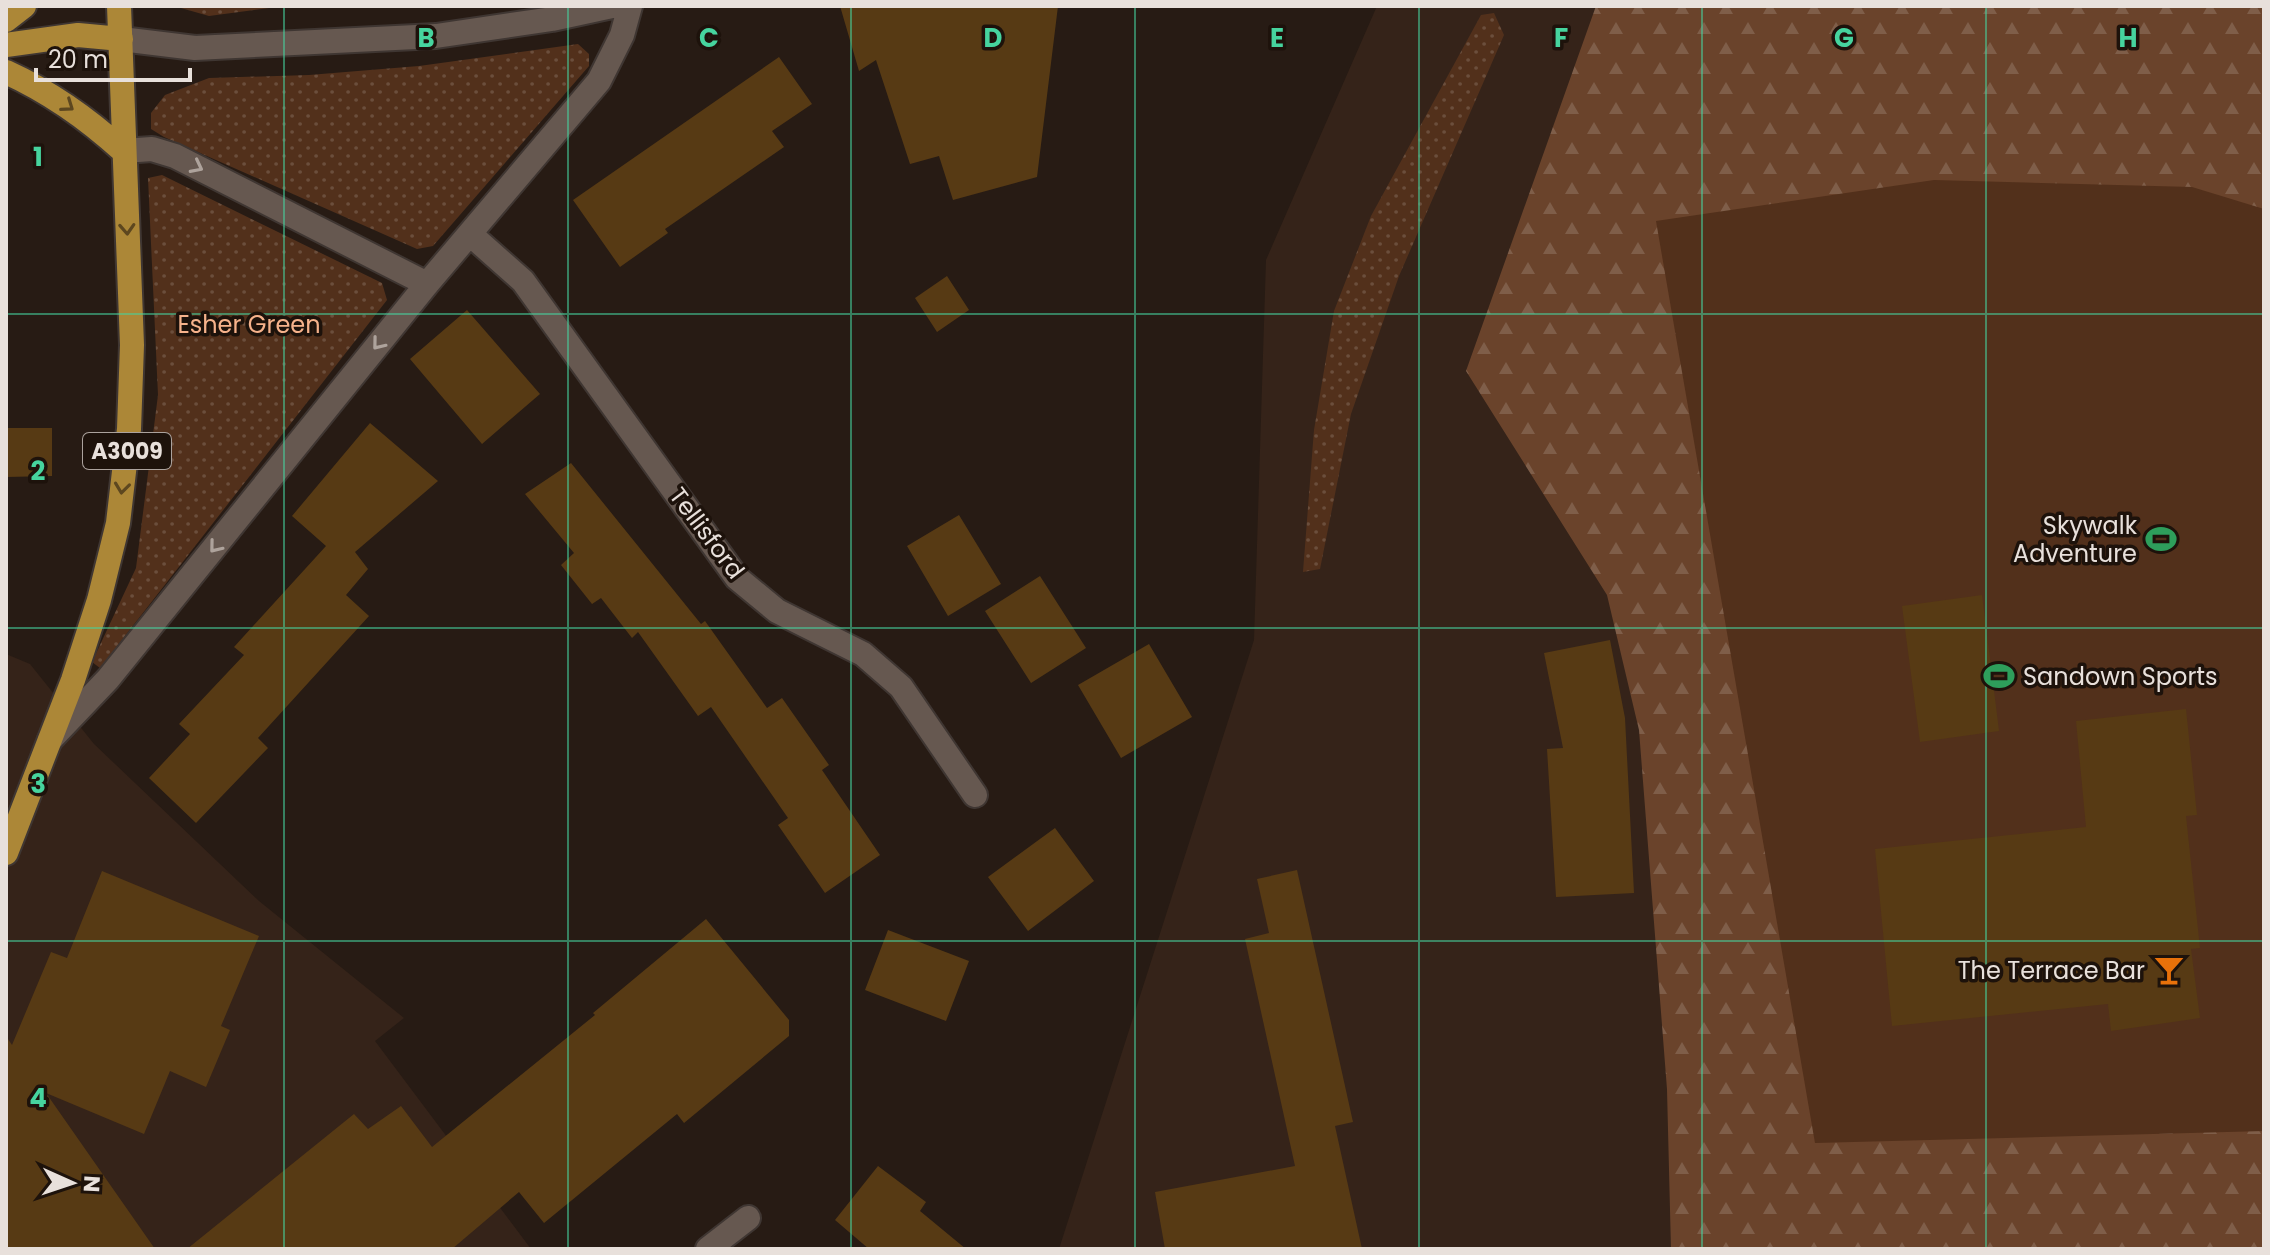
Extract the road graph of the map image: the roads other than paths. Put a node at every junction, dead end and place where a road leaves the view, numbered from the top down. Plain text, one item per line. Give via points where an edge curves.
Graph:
1 (24, 6) edge
2 (119, 6) edge
3 (612, 6) edge
4 (630, 6) edge
5 (6, 20) edge
6 (121, 39) junction
7 (6, 45) edge
8 (6, 72) edge
9 (123, 151) junction
10 (470, 234) junction
11 (427, 284) junction
12 (50, 740) junction
13 (975, 795) dead end
14 (6, 853) edge
15 (748, 1218) dead end
16 (708, 1249) edge

1 - 5 main road
2 - 6 main road
3 - 6 street via 436,36 195,48
4 - 10 street via 599,81
6 - 7 main road via 78,35
6 - 9 main road, A3009
8 -> 9 main road via 65,104
9 -> 11 street via 152,149 175,156
9 -> 12 main road, A3009 via 132,345 118,523 99,600
10 - 11 street
10 - 13 street, Tellisford via 523,281 737,578 777,611 863,654 901,687
11 -> 12 street via 108,679
12 - 14 main road, A3009
15 - 16 street

